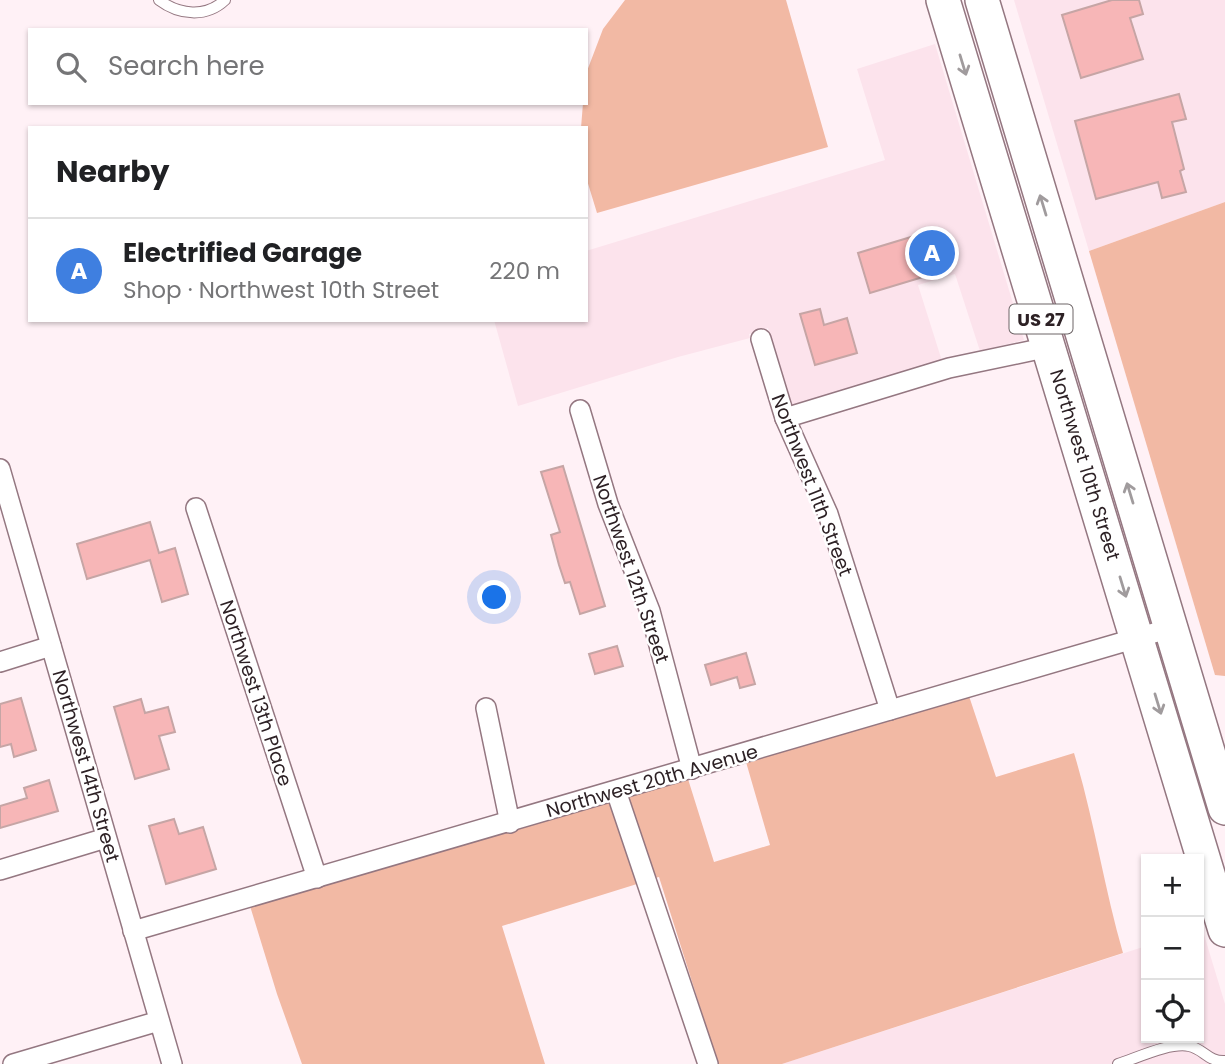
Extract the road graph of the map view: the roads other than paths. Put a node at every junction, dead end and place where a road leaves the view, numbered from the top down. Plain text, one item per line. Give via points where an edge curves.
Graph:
1 (159, 0) edge
2 (225, 0) edge
3 (943, 0) edge
4 (982, 0) edge
5 (1055, 245) junction
6 (1021, 255) junction
7 (761, 340) dead end
8 (1049, 347) junction
9 (580, 410) dead end
10 (785, 418) junction
11 (0, 468) edge
12 (196, 508) dead end
13 (1171, 628) junction
14 (1138, 639) junction
15 (51, 646) junction
16 (0, 662) edge
17 (486, 708) dead end
18 (890, 710) junction
19 (692, 769) junction
20 (616, 791) junction
21 (1225, 808) edge
22 (510, 822) junction
23 (106, 838) junction
24 (0, 870) edge
25 (317, 878) junction
26 (1225, 930) edge
27 (133, 931) junction
28 (159, 1021) junction
29 (1218, 1062) edge
30 (13, 1064) edge
31 (172, 1064) edge
32 (708, 1064) edge
33 (1118, 1064) edge

1 - 2 lane via 178,11 194,13
3 -> 6 highway, Northwest 10th Street / US 27
5 -> 4 highway, Northwest 10th Street / US 27
5 - 6 highway
13 -> 5 highway, Northwest 10th Street / US 27
6 - 8 highway, Northwest 10th Street / US 27
7 - 10 street, Northwest 11th Street
8 - 10 street via 949,368
8 -> 14 highway, Northwest 10th Street / US 27
9 - 19 street, Northwest 12th Street via 608,504 650,611
10 - 18 street, Northwest 11th Street via 828,514
11 - 15 street, Northwest 14th Street
12 - 25 street, Northwest 13th Place
13 - 14 street, Northwest 20th Avenue
13 - 21 highway, Northwest 10th Street / US 27
14 - 18 street, Northwest 20th Avenue
14 -> 26 highway, Northwest 10th Street / US 27
15 - 16 street
15 - 23 street, Northwest 14th Street
17 - 22 street
18 - 19 street, Northwest 20th Avenue
19 - 20 street, Northwest 20th Avenue
20 - 22 street, Northwest 20th Avenue
20 - 32 street
22 - 25 street, Northwest 20th Avenue
23 - 24 street
23 - 27 street, Northwest 14th Street
25 - 27 street, Northwest 20th Avenue
27 - 28 street, Northwest 14th Street
28 - 30 street
28 - 31 street, Northwest 14th Street
29 - 33 lane via 1191,1046 1175,1046

